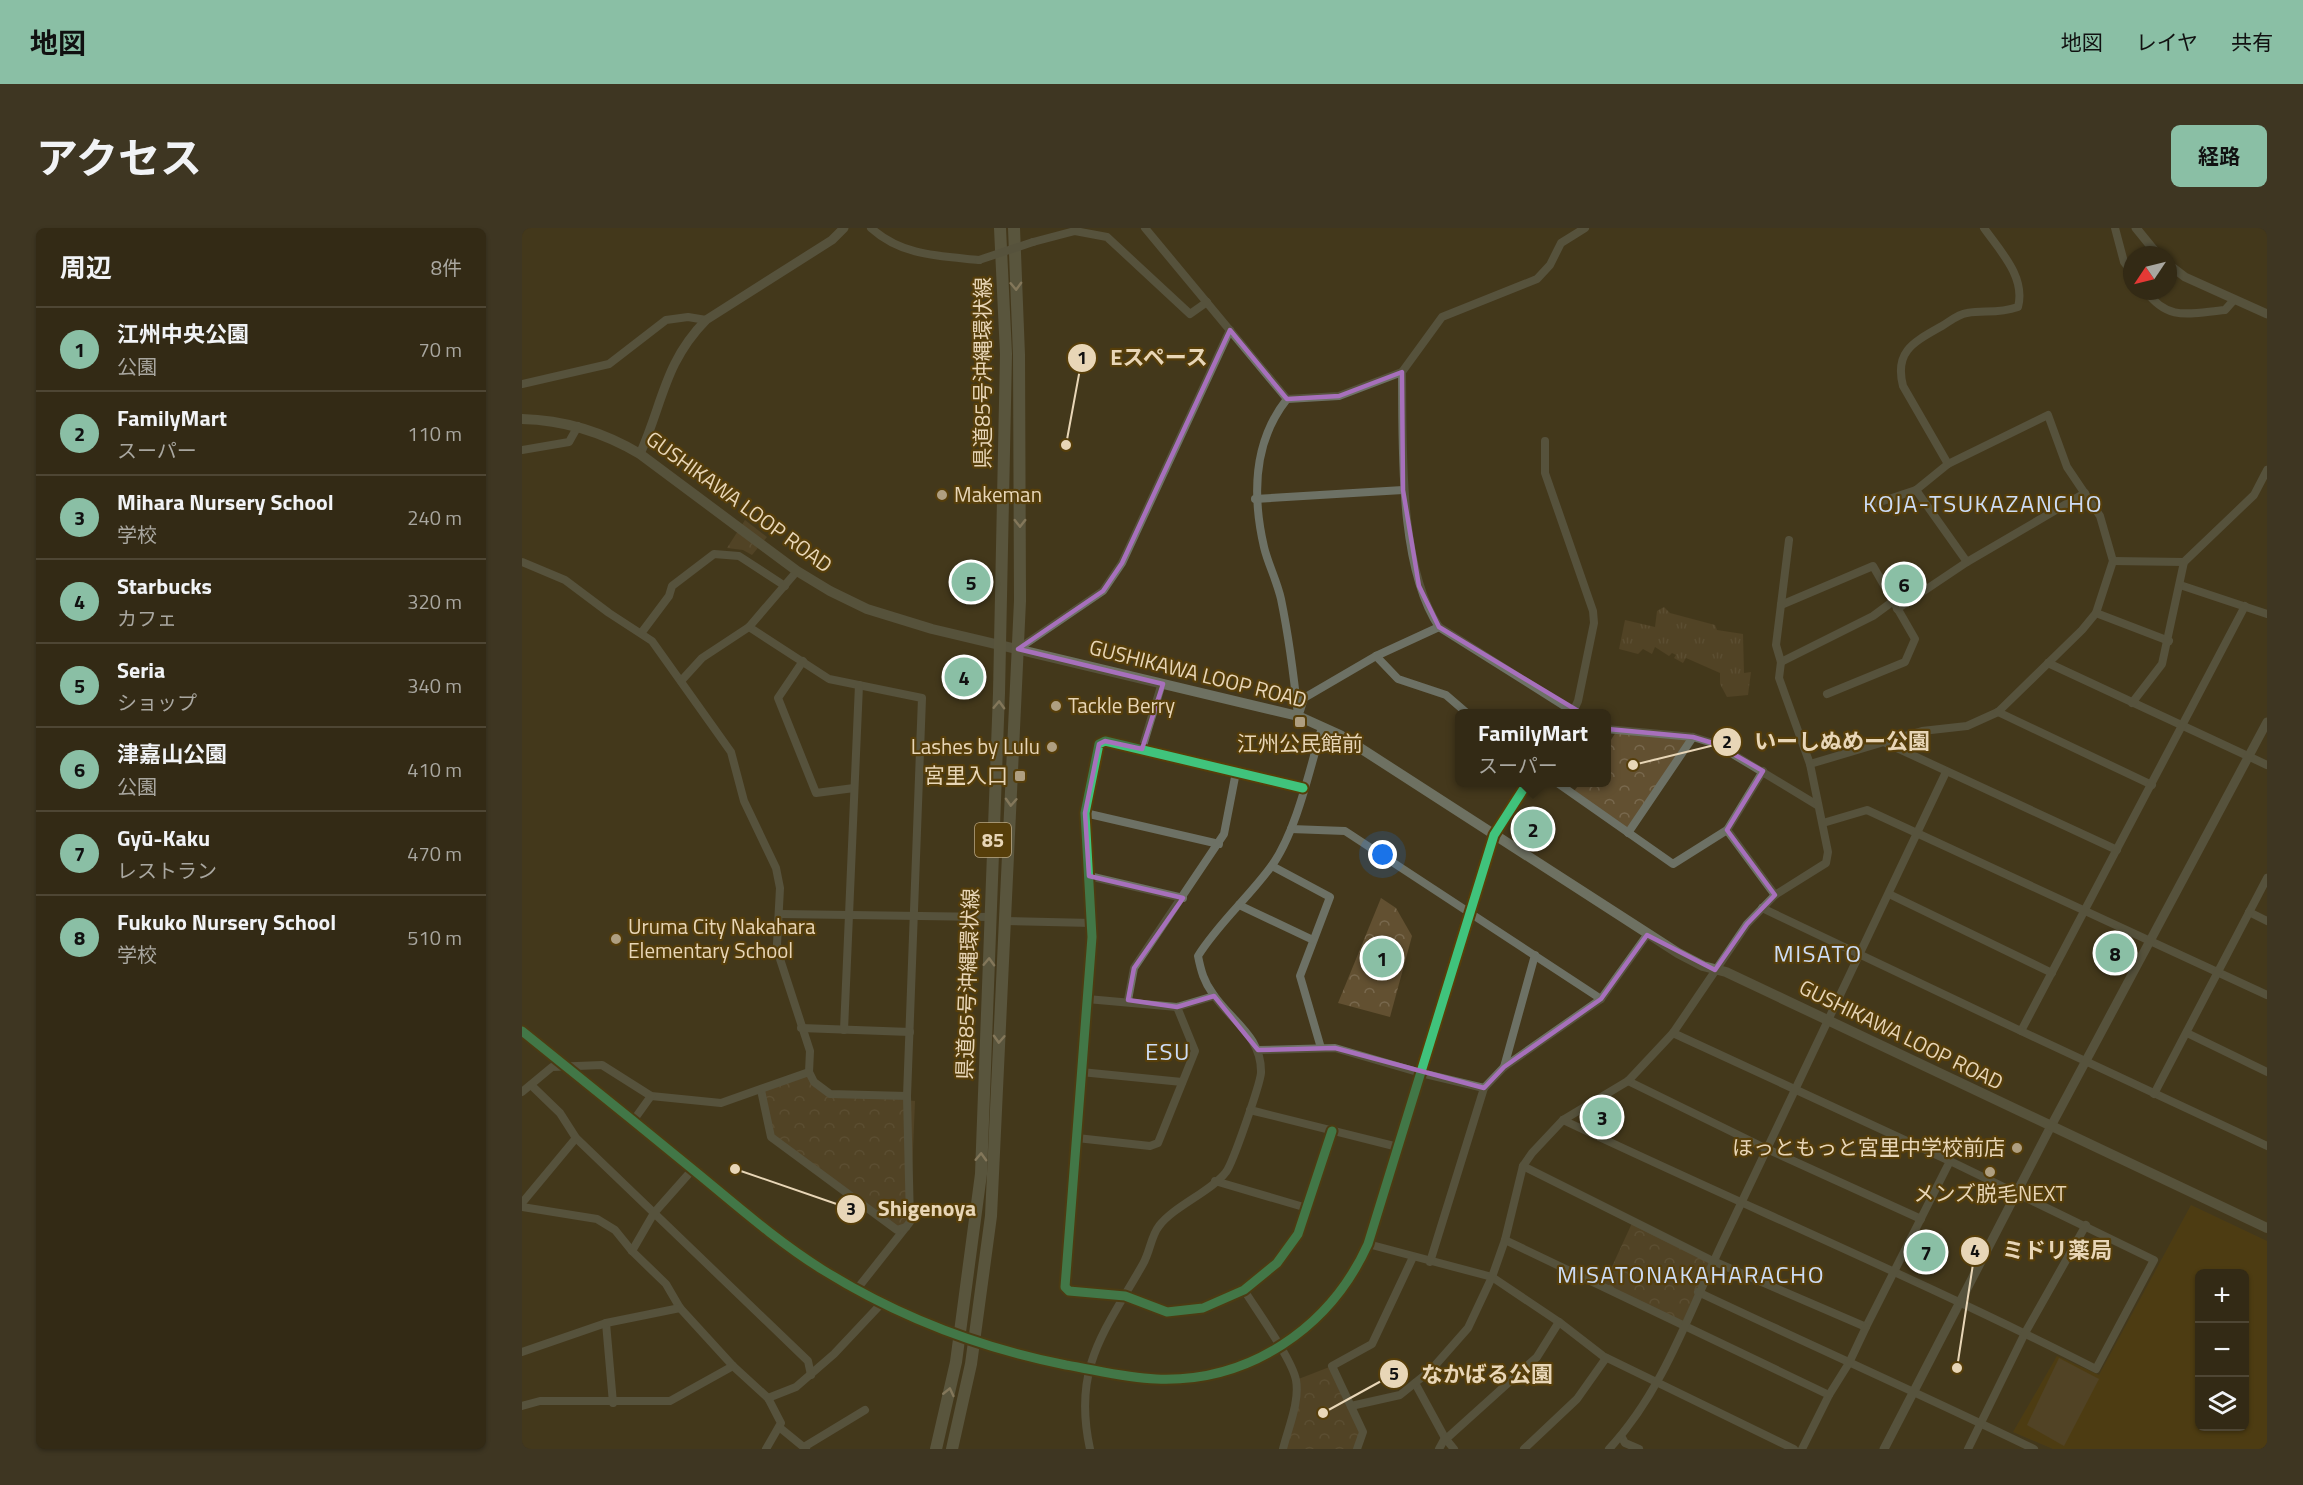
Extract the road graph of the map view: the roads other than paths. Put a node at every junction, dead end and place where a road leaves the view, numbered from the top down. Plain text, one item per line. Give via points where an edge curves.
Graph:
1 (844, 228) edge
2 (871, 228) edge
3 (1000, 228) edge
4 (1014, 228) edge
5 (1145, 228) edge
6 (1585, 228) edge
7 (1984, 228) edge
8 (2115, 228) edge
9 (2136, 228) edge
10 (2151, 246) edge
11 (2123, 258) edge
12 (2177, 271) edge
13 (2153, 300) edge
14 (2234, 301) junction
15 (1207, 302) junction
16 (2267, 314) edge
17 (705, 320) junction
18 (1230, 330) junction
19 (1402, 372) junction
20 (522, 384) edge
21 (1287, 399) junction
22 (522, 419) edge
23 (578, 426) junction
24 (1545, 441) dead end
25 (522, 450) edge
26 (640, 454) junction
27 (1948, 464) junction
28 (2267, 470) edge
29 (1403, 490) junction
30 (1916, 490) junction
31 (2085, 493) junction
32 (1256, 499) junction
33 (1877, 503) dead end
34 (1789, 540) dead end
35 (2114, 561) junction
36 (522, 562) edge
37 (1967, 562) junction
38 (2184, 562) junction
39 (797, 571) junction
40 (2180, 585) junction
41 (785, 586) junction
42 (1781, 605) junction
43 (1895, 606) junction
44 (2245, 606) junction
45 (2096, 613) junction
46 (2267, 614) edge
47 (749, 627) junction
48 (1439, 627) junction
49 (642, 632) junction
50 (2169, 641) junction
51 (1000, 644) junction
52 (1018, 649) junction
53 (1376, 656) junction
54 (803, 661) junction
55 (1781, 662) junction
56 (2048, 663) junction
57 (681, 681) junction
58 (1162, 683) junction
59 (859, 685) junction
60 (1827, 693) dead end
61 (2132, 703) junction
62 (1462, 709) edge
63 (1568, 709) edge
64 (1575, 709) edge
65 (1998, 712) junction
66 (1298, 716) junction
67 (2267, 722) edge
68 (1322, 727) junction
69 (2183, 727) junction
70 (1611, 729) edge
71 (1693, 737) junction
72 (1884, 742) junction
73 (1142, 749) junction
74 (2249, 756) junction
75 (1810, 764) junction
76 (2267, 765) edge
77 (1763, 771) junction
78 (1236, 772) junction
79 (1946, 772) junction
80 (2151, 785) junction
81 (1525, 787) edge
82 (1562, 787) edge
83 (854, 788) junction
84 (1303, 788) junction
85 (1817, 805) junction
86 (1085, 813) junction
87 (1823, 823) junction
88 (1291, 829) junction
89 (1727, 830) junction
90 (1628, 833) junction
91 (1916, 833) junction
92 (1494, 835) junction
93 (1219, 844) junction
94 (2117, 850) junction
95 (1272, 866) junction
96 (1089, 876) junction
97 (2267, 879) edge
98 (1889, 894) junction
99 (1775, 895) junction
100 (1183, 898) junction
101 (1239, 906) junction
102 (1762, 908) junction
103 (1471, 912) junction
104 (2085, 912) junction
105 (2250, 912) junction
106 (780, 914) junction
107 (849, 916) junction
108 (914, 916) junction
109 (990, 917) junction
110 (1005, 921) junction
111 (2267, 921) edge
112 (1092, 923) junction
113 (1647, 935) junction
114 (1313, 940) junction
115 (2151, 942) junction
116 (1535, 955) junction
117 (1859, 956) junction
118 (1715, 970) junction
119 (2218, 971) junction
120 (2052, 973) junction
121 (2267, 995) edge
122 (1214, 996) junction
123 (1087, 999) junction
124 (1601, 999) junction
125 (1128, 1000) junction
126 (1177, 1007) junction
127 (1829, 1022) junction
128 (801, 1028) junction
129 (844, 1030) junction
130 (522, 1031) edge
131 (2021, 1031) junction
132 (910, 1032) junction
133 (1673, 1033) junction
134 (2187, 1034) junction
135 (1322, 1048) junction
136 (1258, 1050) junction
137 (2086, 1063) junction
138 (1504, 1067) junction
139 (568, 1068) junction
140 (809, 1072) junction
141 (1081, 1072) junction
142 (2267, 1072) edge
143 (1421, 1073) junction
144 (1628, 1081) junction
145 (1182, 1082) junction
146 (531, 1085) junction
147 (1484, 1088) junction
148 (761, 1090) junction
149 (522, 1092) edge
150 (1795, 1092) junction
151 (2154, 1094) junction
152 (651, 1096) junction
153 (907, 1096) junction
154 (1250, 1110) junction
155 (1563, 1120) junction
156 (633, 1121) junction
157 (2050, 1128) junction
158 (1332, 1131) junction
159 (576, 1138) junction
160 (1077, 1138) junction
161 (2267, 1146) edge
162 (1398, 1148) junction
163 (1767, 1149) junction
164 (1950, 1161) junction
165 (1523, 1166) junction
166 (693, 1169) junction
167 (1215, 1180) junction
168 (2017, 1193) junction
169 (1741, 1204) junction
170 (522, 1205) edge
171 (1307, 1208) junction
172 (654, 1212) junction
173 (1921, 1220) junction
174 (2086, 1225) junction
175 (906, 1227) junction
176 (2267, 1228) edge
177 (1505, 1240) junction
178 (1368, 1244) junction
179 (632, 1251) junction
180 (1413, 1257) junction
181 (1713, 1261) junction
182 (1430, 1262) junction
183 (1895, 1271) junction
184 (1492, 1277) junction
185 (857, 1289) junction
186 (1244, 1290) junction
187 (1698, 1292) junction
188 (1125, 1296) junction
189 (882, 1303) junction
190 (1960, 1303) junction
191 (680, 1308) junction
192 (1559, 1322) junction
193 (606, 1323) junction
194 (1683, 1324) junction
195 (1866, 1327) junction
196 (2025, 1333) junction
197 (959, 1335) junction
198 (975, 1341) junction
199 (1281, 1347) junction
200 (522, 1352) edge
201 (1606, 1358) junction
202 (1849, 1363) junction
203 (733, 1366) junction
204 (1088, 1369) junction
205 (811, 1376) junction
206 (1415, 1383) junction
207 (1656, 1384) junction
208 (1915, 1390) junction
209 (1829, 1395) junction
210 (768, 1398) junction
211 (614, 1403) junction
212 (522, 1406) edge
213 (1351, 1406) junction
214 (865, 1410) dead end
215 (1980, 1422) junction
216 (779, 1427) junction
217 (1621, 1436) junction
218 (1446, 1439) junction
219 (805, 1448) edge
220 (765, 1449) edge
221 (936, 1449) edge
222 (952, 1449) edge
223 (1090, 1449) edge
224 (1283, 1449) edge
225 (1356, 1449) edge
226 (1439, 1449) edge
227 (1454, 1449) edge
228 (1524, 1449) edge
229 (1610, 1449) edge
230 (1639, 1449) edge
231 (1794, 1449) edge
232 (1802, 1449) edge
233 (1884, 1449) edge
234 (1968, 1449) edge
235 (2034, 1449) edge

1 - 17 street via 832,240
2 - 15 street, bridge via 900,248 926,255 979,260 1075,231 1107,237 1190,314
3 - 51 main road, 県道85号沖縄環状線 / 85 via 1006,354
4 -> 52 main road, 県道85号沖縄環状線 / 85 via 1019,355
5 - 15 street
6 - 19 street via 1561,243 1550,265 1537,279 1442,317
7 - 27 street via 2012,268 2021,294 2018,307 2003,312 1965,313 1910,346 1902,356 1899,373
8 - 11 street
9 - 10 street
12 - 14 street
13 - 14 street via 2172,314 2224,310
14 - 16 street
15 - 18 street
17 - 20 street via 666,320 609,364
17 - 26 street via 666,378
18 - 21 street
18 - 52 street via 1122,563 1103,591
19 - 21 street via 1339,396
19 - 29 street
21 - 32 street via 1277,412 1258,464
22 - 23 main road, GUSHIKAWA LOOP ROAD
23 - 25 street via 569,442
23 - 26 main road, GUSHIKAWA LOOP ROAD via 617,440
24 - 64 street via 1545,473 1593,611 1594,623
26 - 39 main road, GUSHIKAWA LOOP ROAD
27 - 30 street
27 - 31 street via 2048,415 2067,467
28 - 38 street via 2254,495
29 - 32 street
29 - 48 street via 1419,586
30 - 33 street
30 - 37 street
31 - 35 street via 2100,516
31 - 37 street
32 - 66 street via 1294,668
34 - 42 street
35 - 38 street
35 - 45 street
36 - 49 street via 555,574
37 - 43 street
38 - 40 street
39 - 41 street
39 - 51 main road, GUSHIKAWA LOOP ROAD via 867,609
40 - 44 street
40 - 50 street
41 - 47 street
41 - 49 street via 739,556 714,554 672,586
42 - 43 street via 1873,566
42 - 55 street via 1776,645
43 - 55 street
43 - 60 street via 1916,639 1905,662
44 - 46 street
44 - 69 street
45 - 50 street
45 - 56 street
47 - 54 street
47 - 57 street via 702,658
48 - 53 street
48 - 63 street
49 - 57 street
50 - 61 street via 2162,664
51 - 52 main road, GUSHIKAWA LOOP ROAD
109 -> 51 main road, 県道85号沖縄環状線 / 85
52 - 58 main road, GUSHIKAWA LOOP ROAD
52 -> 110 main road, 県道85号沖縄環状線 / 85
53 - 62 street via 1398,679 1446,695
53 - 66 street via 1304,698
54 - 59 street via 829,679
54 - 83 street via 778,698 816,793
55 - 75 street via 1779,678
56 - 61 street
56 - 65 street
57 - 106 street via 731,752 744,801 776,868
58 - 66 main road, GUSHIKAWA LOOP ROAD
58 - 73 street
59 - 83 street
59 - 108 street via 922,698
61 - 69 street
65 - 72 street via 1967,726 1922,731
65 - 80 street
66 - 68 main road, GUSHIKAWA LOOP ROAD
67 - 74 street
68 - 84 street
68 - 92 main road, GUSHIKAWA LOOP ROAD
69 - 74 street
69 - 80 street
70 - 71 street
71 - 77 street via 1716,744
71 - 90 street
72 - 75 street
72 - 79 street
73 - 78 street
73 - 86 street via 1105,741 1099,744
74 - 76 street
74 - 115 street
75 - 85 street
77 - 85 street
77 - 89 street
78 - 84 street
78 - 93 street
79 - 91 street
79 - 94 street
80 - 94 street
81 - 92 street
82 - 90 street
83 - 107 street
84 - 88 street
85 - 87 street
86 - 93 street
86 - 96 street
87 - 91 street via 1867,810
87 - 99 street via 1826,863
88 - 95 street
88 - 103 street via 1345,831
89 - 90 street via 1673,864
89 - 99 street
91 - 98 street
91 - 104 street
92 - 103 street
92 - 113 main road, GUSHIKAWA LOOP ROAD
93 - 100 street
94 - 104 street
95 - 101 street
95 - 114 street via 1330,897
96 - 100 street
96 - 112 street
97 - 105 street
98 - 117 street
98 - 120 street
99 - 102 street
100 - 125 street via 1134,968
101 - 114 street
101 - 122 street via 1211,935 1198,956 1202,976
102 - 117 street
102 - 118 street
103 - 116 street
103 - 143 street
104 - 115 street
104 - 120 street
105 - 111 street
105 - 119 street
106 - 107 street
106 - 128 street via 777,944
107 - 108 street
107 - 129 street
108 - 109 street
108 - 132 street
197 -> 109 main road, 県道85号沖縄環状線 / 85 via 981,1174
110 - 112 street
110 -> 198 main road, 県道85号沖縄環状線 / 85 via 991,1216
112 - 123 street
113 - 118 main road, GUSHIKAWA LOOP ROAD
113 - 124 street
114 - 135 street via 1300,976
115 - 119 street
115 - 137 street
116 - 124 street
116 - 138 street
117 - 127 street
117 - 131 street
118 - 127 main road, GUSHIKAWA LOOP ROAD
118 - 133 street
119 - 121 street
119 - 134 street
120 - 131 street
122 - 126 street
122 - 136 street via 1251,1036
123 - 125 street
123 - 141 street
124 - 138 street
125 - 126 street
126 - 145 street via 1195,1051
127 - 150 street
127 - 157 main road, GUSHIKAWA LOOP ROAD
128 - 129 street
128 - 140 street via 810,1051
129 - 132 street
130 - 139 street
131 - 137 street
132 - 153 street
133 - 144 street
133 - 150 street
134 - 142 street
134 - 151 street
135 - 136 street
135 - 143 street via 1335,1048
136 - 154 street via 1261,1074
137 - 151 street
137 - 157 street
138 - 147 street
139 - 146 street via 552,1067
139 - 152 street via 602,1065
139 - 156 street
140 - 148 street
140 - 153 street via 814,1082 830,1094
141 - 145 street
141 - 160 street
143 - 147 street
143 - 162 street
144 - 155 street
144 - 163 street
145 - 160 street via 1158,1143 1150,1146
146 - 149 street
146 - 159 street via 560,1113
147 - 182 street
148 - 152 street via 721,1103
148 - 175 street via 771,1137 897,1230
150 - 163 street
150 - 164 street
151 - 161 street
152 - 156 street
153 - 175 street via 910,1222
154 - 158 street
154 - 167 street via 1226,1172
155 - 165 street
155 - 169 street
156 - 166 street
157 - 168 street
157 - 176 main road, GUSHIKAWA LOOP ROAD
158 - 162 street
158 - 171 street
159 - 170 street
159 - 172 street
160 - 188 street via 1065,1287 1069,1291
162 - 178 street
163 - 169 street
163 - 173 street
164 - 168 street
164 - 173 street
165 - 177 street
165 - 181 street
166 - 172 street
166 - 185 street via 794,1251
167 - 171 street
167 - 188 street via 1159,1226
168 - 174 street
168 - 190 street
169 - 181 street
169 - 183 street
170 - 179 street via 597,1219 615,1230
171 - 186 street via 1288,1249 1270,1270
172 - 179 street
172 - 205 street via 808,1361
173 - 183 street
174 - 196 street
174 - 196 street via 2154,1260 2096,1369
175 - 185 street
177 - 184 street
177 - 194 street
178 - 180 street
178 - 199 street via 1330,1306
179 - 191 street via 666,1284
180 - 182 street
180 - 213 street via 1372,1344 1332,1366
181 - 187 street
181 - 195 street
182 - 184 street
183 - 190 street
183 - 195 street
184 - 192 street
184 - 206 street via 1468,1328 1431,1371
185 - 189 street
186 - 188 street via 1225,1300 1180,1312 1155,1310
186 - 199 street
187 - 194 street
187 - 202 street
188 - 204 street
189 - 197 street
189 - 205 street
190 - 196 street
190 - 208 street
191 - 193 street
191 - 203 street
192 - 201 street
192 - 218 street via 1537,1357
193 - 200 street
193 - 211 street
194 - 207 street
194 - 209 street
195 - 202 street
196 - 215 street
197 - 198 street
221 -> 197 main road, 県道85号沖縄環状線 / 85
198 - 204 street
198 - 222 main road, 県道85号沖縄環状線 / 85
199 - 204 street via 1242,1365 1202,1376 1158,1379
199 - 224 street via 1296,1380 1292,1420
201 - 207 street
201 - 228 street via 1577,1399
202 - 208 street
202 - 209 street
203 - 210 street
203 - 211 street via 670,1401
204 - 223 street via 1083,1414
205 - 210 street
206 - 213 street via 1400,1395
206 - 218 street
207 - 217 street
207 - 231 street
208 - 215 street
208 - 233 street
209 - 232 street
210 - 216 street via 781,1423
211 - 212 street via 540,1401
213 - 225 street via 1363,1432
214 - 219 street
215 - 234 street
215 - 235 street
216 - 219 street
216 - 220 street
217 - 229 street
217 - 230 street via 1625,1443
218 - 226 street
218 - 227 street

